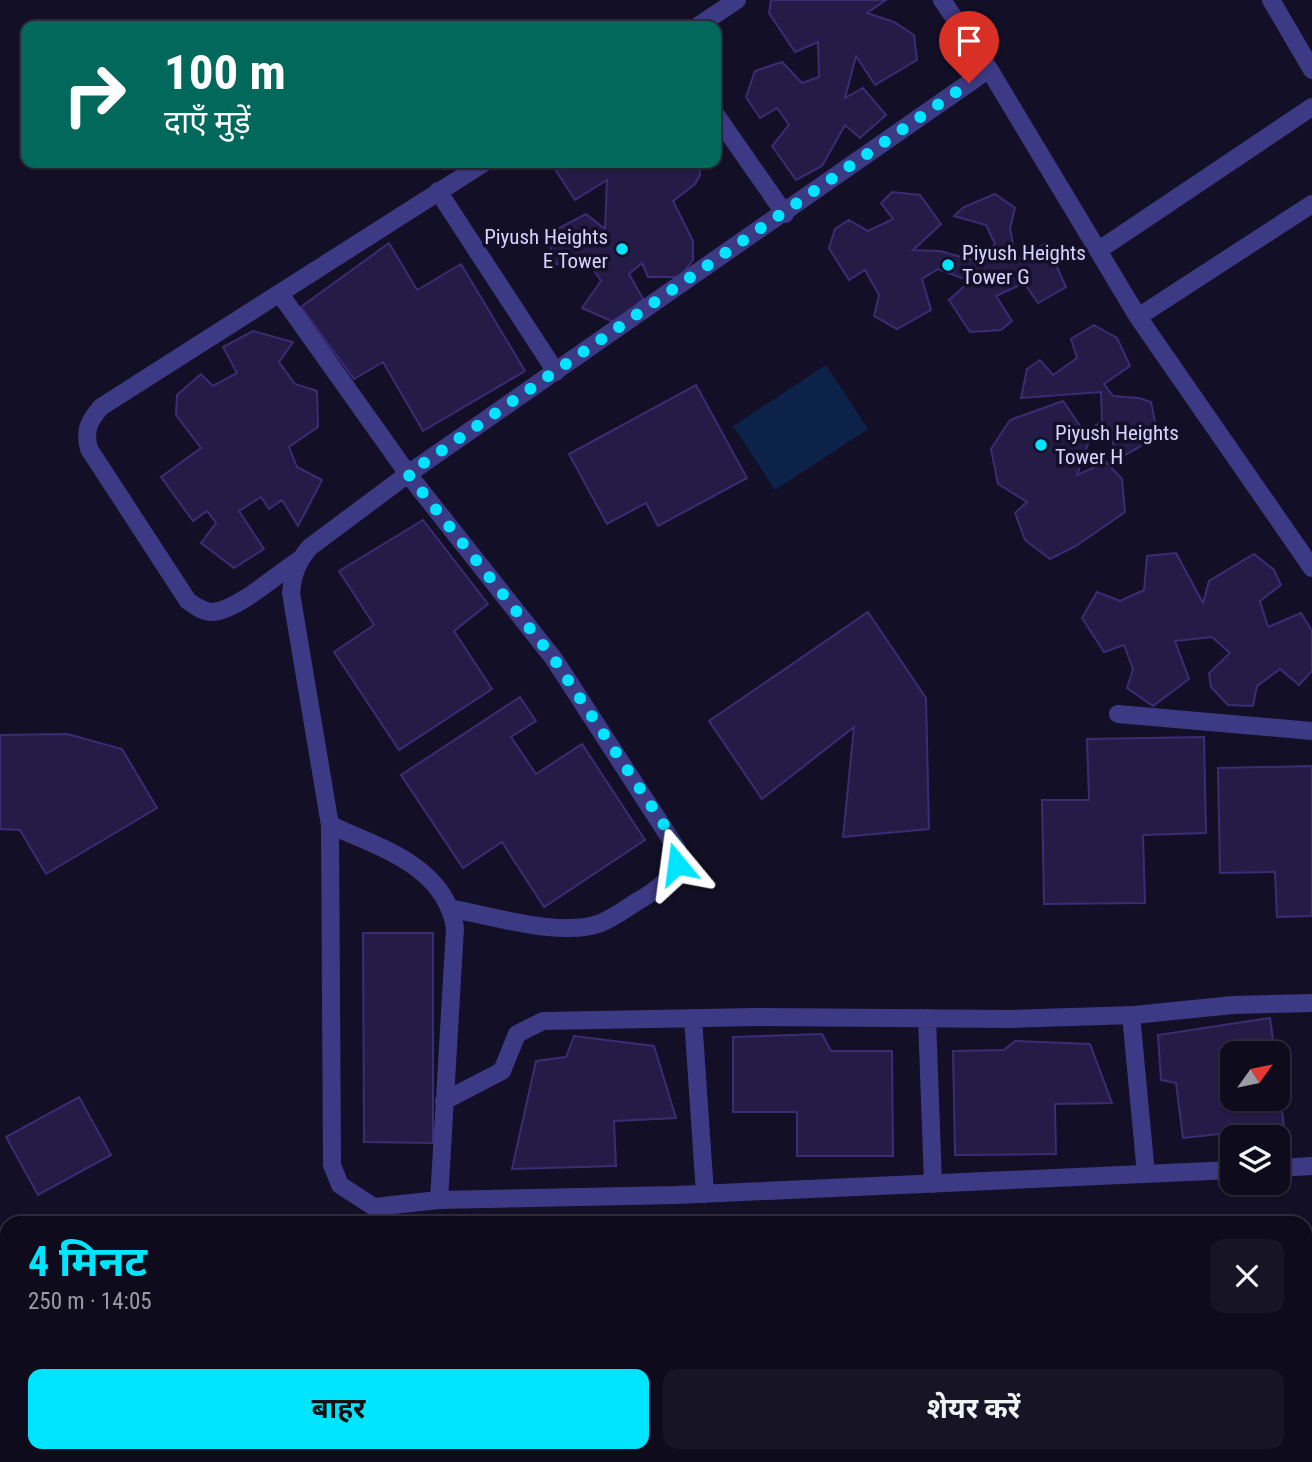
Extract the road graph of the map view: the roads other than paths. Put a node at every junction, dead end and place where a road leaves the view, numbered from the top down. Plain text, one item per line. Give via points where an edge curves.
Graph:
1 (737, 0) edge
2 (942, 0) edge
3 (1271, 0) edge
4 (706, 21) edge
5 (989, 69) junction
6 (1312, 70) edge
7 (1312, 107) edge
8 (721, 122) edge
9 (476, 168) edge
10 (439, 191) junction
11 (1312, 204) edge
12 (785, 214) junction
13 (1099, 250) junction
14 (280, 294) junction
15 (1138, 317) junction
16 (556, 372) junction
17 (408, 474) junction
18 (299, 560) junction
19 (1312, 568) edge
20 (1118, 714) dead end
21 (1312, 731) edge
22 (330, 825) junction
23 (452, 909) junction
24 (1312, 1003) edge
25 (1131, 1015) junction
26 (692, 1018) junction
27 (927, 1018) junction
28 (444, 1101) junction
29 (1312, 1167) edge
30 (1290, 1168) edge
31 (1220, 1171) edge
32 (1146, 1174) junction
33 (933, 1184) junction
34 (705, 1194) junction
35 (439, 1200) junction

1 - 4 street
2 - 5 street
3 - 6 street
5 - 12 street
5 - 13 street
7 - 13 street
8 - 12 street
9 - 10 street
10 - 14 street
10 - 16 street
11 - 15 street
12 - 16 street
13 - 15 street
14 - 17 street
14 - 18 street via 101,407 88,422 86,438 188,601 201,610 230,607
15 - 19 street
16 - 17 street
17 - 18 street
17 - 23 street via 554,659 677,849 677,864 659,889 594,925 556,927
18 - 22 street via 291,593
20 - 21 street
22 - 23 street via 403,858 433,881
22 - 35 street via 332,1165 340,1185 374,1208
23 - 28 street via 455,928
24 - 25 street
25 - 27 street
25 - 32 street
26 - 27 street
26 - 28 street via 543,1021 517,1034 502,1071
26 - 34 street
27 - 33 street
28 - 35 street
29 - 30 street
31 - 32 street
32 - 33 street
33 - 34 street
34 - 35 street

